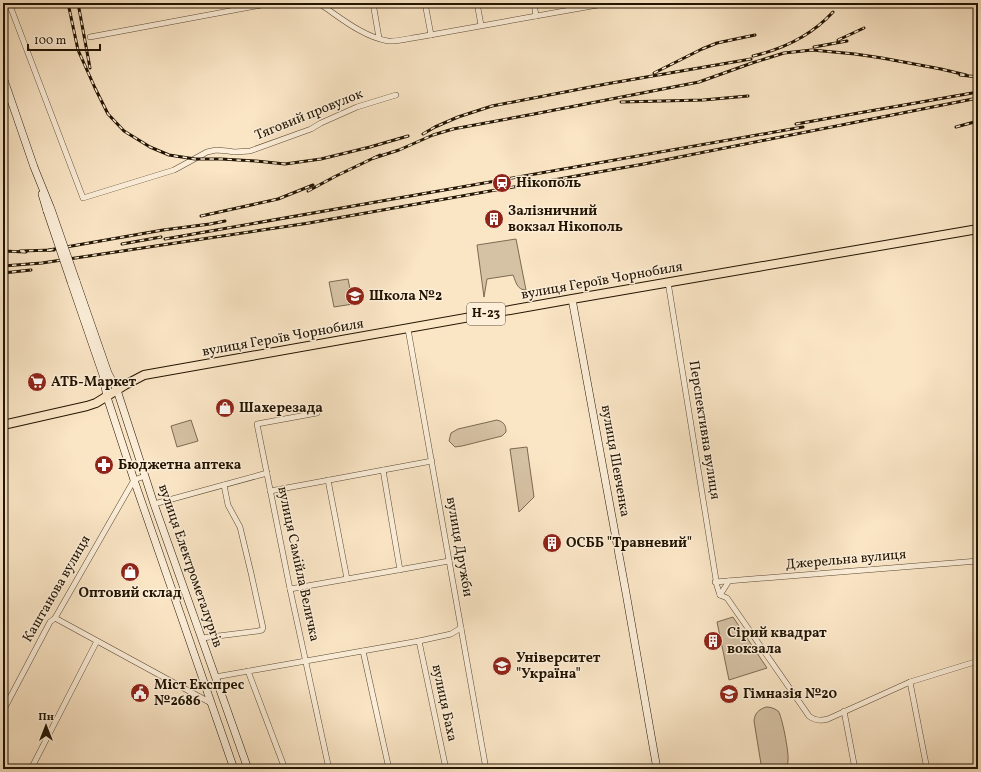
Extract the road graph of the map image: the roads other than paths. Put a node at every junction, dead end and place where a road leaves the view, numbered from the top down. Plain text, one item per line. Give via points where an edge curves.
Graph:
1 (9, 3) edge
2 (264, 3) edge
3 (272, 3) edge
4 (321, 3) edge
5 (372, 3) edge
6 (425, 3) edge
7 (477, 3) edge
8 (534, 3) edge
9 (609, 3) edge
10 (536, 16) junction
11 (481, 25) junction
12 (431, 35) junction
13 (90, 37) dead end
14 (379, 38) junction
15 (3, 77) edge
16 (396, 95) dead end
17 (978, 229) edge
18 (73, 282) junction
19 (668, 282) junction
20 (572, 299) junction
21 (408, 329) junction
22 (117, 390) junction
23 (107, 397) junction
24 (317, 413) dead end
25 (3, 425) edge
26 (432, 460) junction
27 (383, 470) junction
28 (266, 473) junction
29 (145, 476) junction
30 (134, 480) junction
31 (328, 480) junction
32 (224, 485) junction
33 (270, 491) junction
34 (154, 504) junction
35 (449, 561) junction
36 (978, 561) edge
37 (400, 570) junction
38 (347, 579) junction
39 (729, 581) junction
40 (715, 582) junction
41 (290, 589) junction
42 (720, 595) junction
43 (55, 618) junction
44 (461, 628) junction
45 (202, 638) junction
46 (97, 641) junction
47 (419, 641) junction
48 (363, 651) junction
49 (306, 661) junction
50 (978, 661) edge
51 (248, 671) junction
52 (215, 677) junction
53 (910, 682) junction
54 (211, 703) junction
55 (3, 711) edge
56 (844, 711) junction
57 (31, 769) edge
58 (234, 769) edge
59 (248, 769) edge
60 (285, 769) edge
61 (329, 769) edge
62 (389, 769) edge
63 (446, 769) edge
64 (486, 769) edge
65 (657, 769) edge
66 (855, 769) edge
67 (927, 769) edge

1 - 16 street, Тяговий провулок via 83,198 174,170 207,152 250,151 311,129 357,107
2 - 3 street
2 - 13 street
4 - 14 street via 346,22
5 - 14 street
6 - 12 street
7 - 11 street
8 - 10 street
9 - 10 street
10 - 11 street
11 - 12 street
12 - 14 street via 389,41
15 - 18 main road, bridge
17 - 19 main road, вулиця Героїв Чорнобиля / Н-23
18 - 22 main road, вулиця Електрометалургів
18 - 23 main road, вулиця Електрометалургів via 103,375
19 - 20 main road, вулиця Героїв Чорнобиля / Н-23
19 - 40 street, Перспективна вулиця via 713,556
20 - 21 main road, вулиця Героїв Чорнобиля / Н-23
20 - 65 main road, вулиця Шевченка
21 - 22 main road, вулиця Героїв Чорнобиля / Н-23 via 144,375
21 - 26 street, вулиця Дружби
22 - 23 main road, вулиця Героїв Чорнобиля / Н-23
22 - 29 main road, вулиця Електрометалургів
23 - 25 main road, вулиця Героїв Чорнобиля / Н-23 via 87,406
23 - 30 main road, вулиця Електрометалургів
24 - 28 street, вулиця Самійла Величка via 257,424
26 - 27 street
26 - 35 street, вулиця Дружби
27 - 31 street
27 - 37 street
28 - 32 street
28 - 33 street, вулиця Самійла Величка
29 - 30 street
29 - 34 main road, вулиця Електрометалургів
30 - 43 street, Каштанова вулиця
30 - 54 main road, вулиця Електрометалургів
31 - 33 street
31 - 38 street
32 - 34 street
32 - 45 street via 228,505 240,527 263,628 258,632
33 - 41 street, вулиця Самійла Величка
34 - 45 main road, вулиця Електрометалургів
35 - 37 street
35 - 44 street, вулиця Дружби
36 - 39 street, Джерельна вулиця
37 - 38 street
38 - 41 street
39 - 40 street, Джерельна вулиця
39 - 42 street
40 - 42 street, Перспективна вулиця
41 - 49 street, вулиця Самійла Величка
42 - 56 street via 727,598 809,716 822,720
43 - 46 street
43 - 55 street, Каштанова вулиця via 50,622
44 - 47 street via 451,634
44 - 64 street, вулиця Дружби
45 - 52 main road, вулиця Електрометалургів
46 - 54 street
46 - 57 street
47 - 48 street
47 - 63 street, вулиця Баха
48 - 49 street
48 - 62 street
49 - 51 street
49 - 61 street, вулиця Самійла Величка
50 - 53 street
51 - 52 street
51 - 60 street
52 - 59 main road, вулиця Електрометалургів
53 - 56 street
53 - 67 street
54 - 58 main road, вулиця Електрометалургів
56 - 66 street

